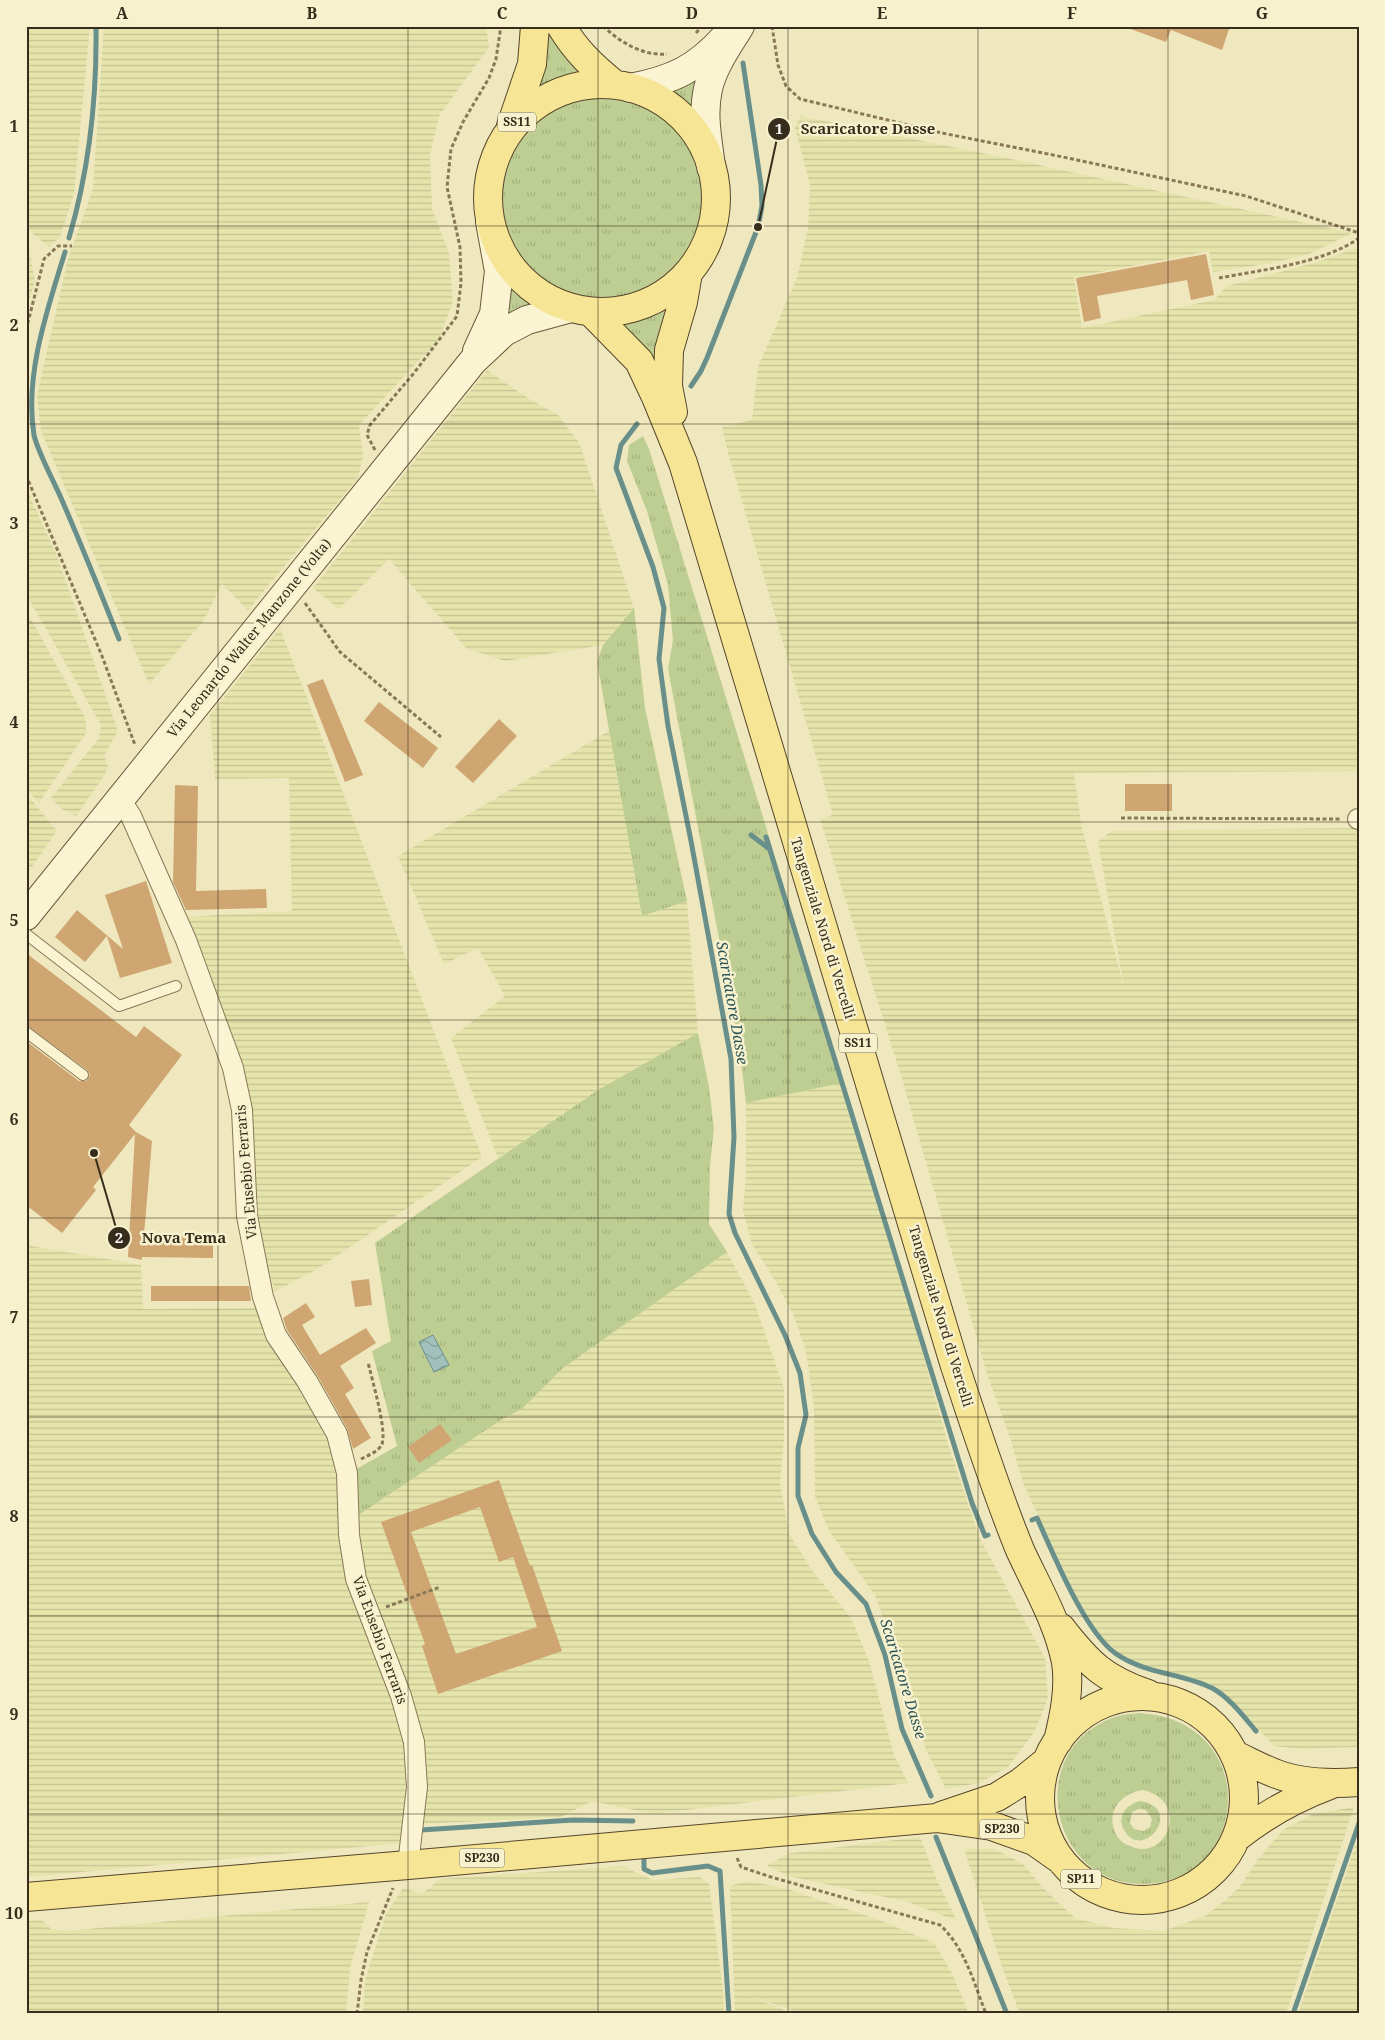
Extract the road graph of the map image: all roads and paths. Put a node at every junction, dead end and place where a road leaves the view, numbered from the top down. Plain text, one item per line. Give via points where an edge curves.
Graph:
1 (501, 26) edge
2 (535, 26) edge
3 (560, 26) edge
4 (603, 26) edge
5 (702, 26) edge
6 (734, 26) edge
7 (740, 26) edge
8 (772, 26) edge
9 (690, 38) dead end
10 (672, 51) dead end
11 (622, 86) junction
12 (509, 131) junction
13 (711, 167) junction
14 (490, 222) junction
15 (1359, 232) edge
16 (1359, 238) edge
17 (72, 246) dead end
18 (688, 273) junction
19 (1219, 278) dead end
20 (581, 310) junction
21 (26, 330) edge
22 (473, 361) junction
23 (391, 463) junction
24 (683, 463) junction
25 (26, 475) edge
26 (293, 585) junction
27 (440, 737) dead end
28 (144, 769) junction
29 (120, 800) junction
30 (1121, 818) dead end
31 (1358, 819) edge
32 (26, 916) edge
33 (26, 934) edge
34 (176, 986) dead end
35 (26, 1032) edge
36 (83, 1075) dead end
37 (368, 1362) dead end
38 (346, 1468) junction
39 (440, 1587) dead end
40 (369, 1613) junction
41 (1053, 1616) junction
42 (1159, 1697) junction
43 (1052, 1751) junction
44 (1235, 1755) junction
45 (1348, 1779) edge
46 (937, 1818) junction
47 (728, 1836) junction
48 (1237, 1836) junction
49 (1061, 1860) junction
50 (404, 1865) junction
51 (26, 1897) edge
52 (358, 2014) edge
53 (986, 2014) edge

1 - 23 path via 496,60 489,78 451,149 447,187 461,265 457,316 370,425 367,435 376,452
2 - 12 main road, Tangenziale Nord di Vercelli via 532,64
3 - 11 main road, Tangenziale Nord di Vercelli via 589,63
4 - 10 path via 617,39 642,51 665,54
5 - 9 path
6 - 11 main road via 718,44 680,74 654,83
7 - 13 main road via 708,88 705,125
8 - 15 path via 778,65 786,86 800,99 942,133 1246,196
11 - 12 main road, Tangenziale Nord di Vercelli / SS11 via 583,86 552,96 529,110
11 - 13 main road, Tangenziale Nord di Vercelli / SS11 via 657,97 688,123
12 - 14 main road, Tangenziale Nord di Vercelli / SS11 via 497,154 488,188
13 - 18 main road, Tangenziale Nord di Vercelli / SS11 via 716,200 712,228
14 - 20 main road, Tangenziale Nord di Vercelli / SS11 via 511,267 527,285 549,300
14 - 22 main road, Via Leonardo Walter Manzone (Volta) via 499,271 494,314
16 - 19 path via 1321,256
17 - 21 path via 58,246 44,259
18 - 20 main road, Tangenziale Nord di Vercelli / SS11 via 658,298 621,311
18 - 24 main road, Tangenziale Nord di Vercelli via 668,364 668,386
20 - 22 main road, Via Leonardo Walter Manzone (Volta) via 527,320 504,332
20 - 24 main road, Tangenziale Nord di Vercelli via 639,361
22 - 23 main road, Via Leonardo Walter Manzone (Volta)
23 - 26 main road, Via Leonardo Walter Manzone (Volta)
24 - 41 main road, Tangenziale Nord di Vercelli / SS11 via 954,1364 998,1494
25 - 28 path via 99,648
26 - 27 path via 340,652
26 - 28 main road, Via Leonardo Walter Manzone (Volta)
28 - 29 main road, Via Leonardo Walter Manzone (Volta)
29 - 32 main road, Via Leonardo Walter Manzone (Volta)
29 - 38 street, Via Eusebio Ferraris via 131,816 186,940 233,1068 242,1110 247,1216 263,1297 276,1335 337,1434
30 - 31 path
33 - 34 lane via 119,1006
35 - 36 lane
37 - 38 path via 384,1440 380,1448
38 - 40 street, Via Eusebio Ferraris via 349,1535 356,1578
39 - 40 path
40 - 50 street, Via Eusebio Ferraris via 401,1696 414,1742 417,1787
41 - 42 main road, Tangenziale Nord di Vercelli via 1082,1655 1096,1668 1112,1680
41 - 43 main road, Tangenziale Nord di Vercelli via 1066,1663 1067,1693
42 - 43 main road, SP11 via 1130,1697 1102,1704 1070,1726
42 - 44 main road, SP11 via 1178,1702 1212,1723
43 - 46 main road, SP230 via 997,1797
43 - 49 main road, SP11 via 1042,1781 1041,1802 1044,1822
44 - 45 main road, SP11 via 1275,1774 1298,1780
44 - 48 main road, SP11 via 1242,1775 1244,1796
45 - 48 main road, SP11 via 1280,1806
46 - 47 main road, SP230
46 - 49 main road, SP230 via 992,1826 1034,1841
47 - 50 main road, SP230
47 - 53 path via 741,1866 940,1926 961,1951
48 - 49 main road, SP11 via 1222,1861 1201,1882 1175,1894 1146,1900 1127,1899 1090,1886
50 - 51 main road, SP230
50 - 52 path via 367,1952

